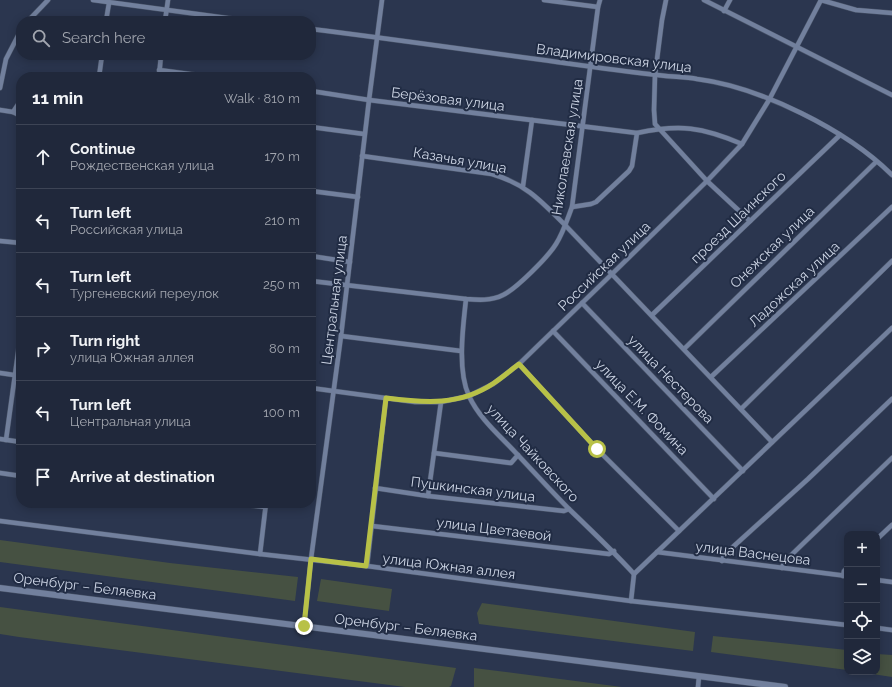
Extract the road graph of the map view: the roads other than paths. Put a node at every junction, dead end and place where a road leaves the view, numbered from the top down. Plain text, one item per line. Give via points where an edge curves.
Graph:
1 (48, 0) edge
2 (93, 0) edge
3 (168, 0) edge
4 (382, 0) edge
5 (544, 0) edge
6 (600, 0) edge
7 (666, 0) edge
8 (704, 0) edge
9 (730, 0) edge
10 (821, 0) edge
11 (109, 2) junction
12 (129, 2) edge
13 (598, 7) junction
14 (167, 10) junction
15 (724, 11) junction
16 (892, 12) edge
17 (33, 16) edge
18 (107, 16) edge
19 (166, 16) edge
20 (212, 16) edge
21 (316, 30) edge
22 (377, 37) junction
23 (16, 42) edge
24 (796, 46) junction
25 (101, 60) edge
26 (161, 60) edge
27 (590, 67) junction
28 (160, 70) joint
29 (99, 72) edge
30 (175, 72) edge
31 (655, 75) junction
32 (0, 88) edge
33 (316, 92) edge
34 (892, 96) edge
35 (368, 100) junction
36 (769, 100) junction
37 (16, 108) edge
38 (0, 110) edge
39 (13, 112) junction
40 (16, 114) edge
41 (532, 120) junction
42 (583, 126) junction
43 (316, 128) edge
44 (659, 128) junction
45 (638, 133) junction
46 (364, 134) junction
47 (840, 135) junction
48 (742, 144) junction
49 (362, 156) junction
50 (876, 162) junction
51 (892, 175) edge
52 (708, 181) junction
53 (523, 186) junction
54 (316, 192) edge
55 (358, 197) junction
56 (572, 207) junction
57 (892, 207) edge
58 (750, 221) junction
59 (565, 225) junction
60 (0, 241) edge
61 (16, 243) edge
62 (316, 257) edge
63 (892, 261) edge
64 (350, 262) junction
65 (612, 274) junction
66 (316, 282) edge
67 (347, 286) junction
68 (466, 299) junction
69 (582, 303) junction
70 (652, 315) junction
71 (892, 328) edge
72 (553, 331) junction
73 (341, 336) junction
74 (684, 349) junction
75 (462, 351) junction
76 (519, 364) junction
77 (16, 368) edge
78 (0, 373) edge
79 (15, 375) junction
80 (711, 377) junction
81 (316, 389) edge
82 (333, 391) junction
83 (469, 396) junction
84 (386, 398) junction
85 (892, 399) edge
86 (441, 402) junction
87 (741, 409) junction
88 (0, 439) edge
89 (6, 440) junction
90 (16, 441) edge
91 (772, 442) junction
92 (434, 453) junction
93 (518, 455) junction
94 (892, 458) edge
95 (743, 471) junction
96 (0, 473) edge
97 (16, 475) edge
98 (375, 488) junction
99 (428, 496) junction
100 (714, 499) junction
101 (265, 508) edge
102 (569, 509) junction
103 (0, 521) edge
104 (892, 525) edge
105 (372, 526) junction
106 (679, 531) junction
107 (880, 537) edge
108 (614, 551) junction
109 (657, 552) junction
110 (260, 554) junction
111 (311, 559) junction
112 (722, 560) junction
113 (366, 566) junction
114 (782, 568) junction
115 (634, 574) junction
116 (844, 576) edge
117 (880, 580) edge
118 (892, 582) edge
119 (0, 588) edge
120 (631, 601) junction
121 (844, 625) edge
122 (304, 626) junction
123 (880, 628) edge
124 (892, 630) edge
125 (699, 676) junction
126 (698, 687) edge
127 (786, 687) edge

1 - 17 street
2 - 11 street
3 - 14 street
4 - 22 street, Центральная улица
5 - 13 street
6 - 13 street, Николаевская улица
7 - 31 street
8 - 15 street
9 - 15 street
10 - 16 street via 856,10
10 - 24 street, Российская улица
11 - 12 street
11 - 18 street
12 - 14 street
13 - 27 street, Николаевская улица
14 - 19 street
14 - 20 street
15 - 24 street
21 - 22 street, Владимировская улица
22 - 27 street, Владимировская улица
22 - 35 street, Центральная улица
23 - 32 street via 6,59
24 - 34 street
24 - 36 street, Российская улица
25 - 29 street
26 - 28 street
27 - 31 street, Владимировская улица
27 - 42 street, Николаевская улица
28 - 30 street
31 - 36 street, Владимировская улица via 716,83
31 - 44 street via 654,120
33 - 35 street, Берёзовая улица
35 - 41 street, Берёзовая улица
35 - 46 street, Центральная улица
36 - 47 street, Владимировская улица via 812,118
36 - 48 street, Российская улица
37 - 39 street
38 - 39 street
39 - 40 street
41 - 42 street, Берёзовая улица
41 - 53 street
42 - 45 street, Берёзовая улица
42 - 56 street, Николаевская улица
43 - 46 street
44 - 45 street
44 - 48 street via 696,128
44 - 52 street
45 - 56 street via 634,162 629,172 596,202
46 - 49 street, Центральная улица
47 - 50 street, Владимировская улица
47 - 58 street, проезд Шаинского
48 - 52 street, Российская улица
49 - 53 street, Казачья улица via 492,174
49 - 55 street, Центральная улица
50 - 51 street, Владимировская улица
50 - 74 street, Онежская улица
52 - 58 street
52 - 65 street, Российская улица
53 - 59 street, Казачья улица
54 - 55 street
55 - 64 street, Центральная улица
56 - 59 street, Николаевская улица
57 - 80 street, Ладожская улица
58 - 70 street, проезд Шаинского
59 - 65 street, Казачья улица
59 - 68 street, Николаевская улица via 556,245 510,290 490,299
60 - 61 street
62 - 64 street
63 - 87 street
64 - 67 street, Центральная улица
65 - 69 street, Российская улица
65 - 70 street
66 - 67 street, Николаевская улица
67 - 68 street, Николаевская улица
67 - 73 street, Центральная улица
68 - 75 street, улица Чайковского
69 - 72 street, Российская улица
69 - 95 street, улица Нестерова
70 - 74 street
71 - 91 street
72 - 76 street, Российская улица
72 - 100 street, улица Е.М. Фомина
73 - 75 street
73 - 82 street, Центральная улица
74 - 80 street
75 - 83 street, улица Чайковского via 465,384
76 - 83 street, Российская улица via 493,384
76 - 106 street via 597,449
77 - 79 street
78 - 79 street
79 - 89 street
80 - 87 street
81 - 82 street, Российская улица
82 - 84 street, Российская улица
82 - 111 street, Центральная улица
83 - 86 street, Российская улица
83 - 93 street, улица Чайковского via 489,425
84 - 86 street, Российская улица
84 - 98 street
85 - 112 street via 724,555
86 - 92 street
87 - 91 street
88 - 89 street
89 - 90 street
91 - 95 street
92 - 93 street via 511,463
92 - 99 street
93 - 102 street, улица Чайковского
94 - 114 street via 784,562
95 - 100 street
96 - 97 street
98 - 99 street, Пушкинская улица
98 - 105 street
99 - 102 street, Пушкинская улица
100 - 106 street
101 - 110 street
102 - 108 street, улица Чайковского
103 - 110 street, улица Южная аллея
104 - 107 street
105 - 108 street, улица Цветаевой via 609,554
105 - 113 street
106 - 109 street
108 - 115 street, улица Чайковского
109 - 112 street, улица Васнецова
109 - 115 street
110 - 111 street, улица Южная аллея
111 - 113 street, улица Южная аллея
111 - 122 street, Центральная улица
112 - 114 street, улица Васнецова
113 - 120 street, улица Южная аллея
114 - 116 street, улица Васнецова
115 - 120 street
117 - 118 street
119 - 122 main road, Оренбург – Беляевка
120 - 121 street, улица Южная аллея
122 - 125 main road, Оренбург – Беляевка
123 - 124 street
125 - 126 street
125 - 127 main road, Оренбург – Беляевка

